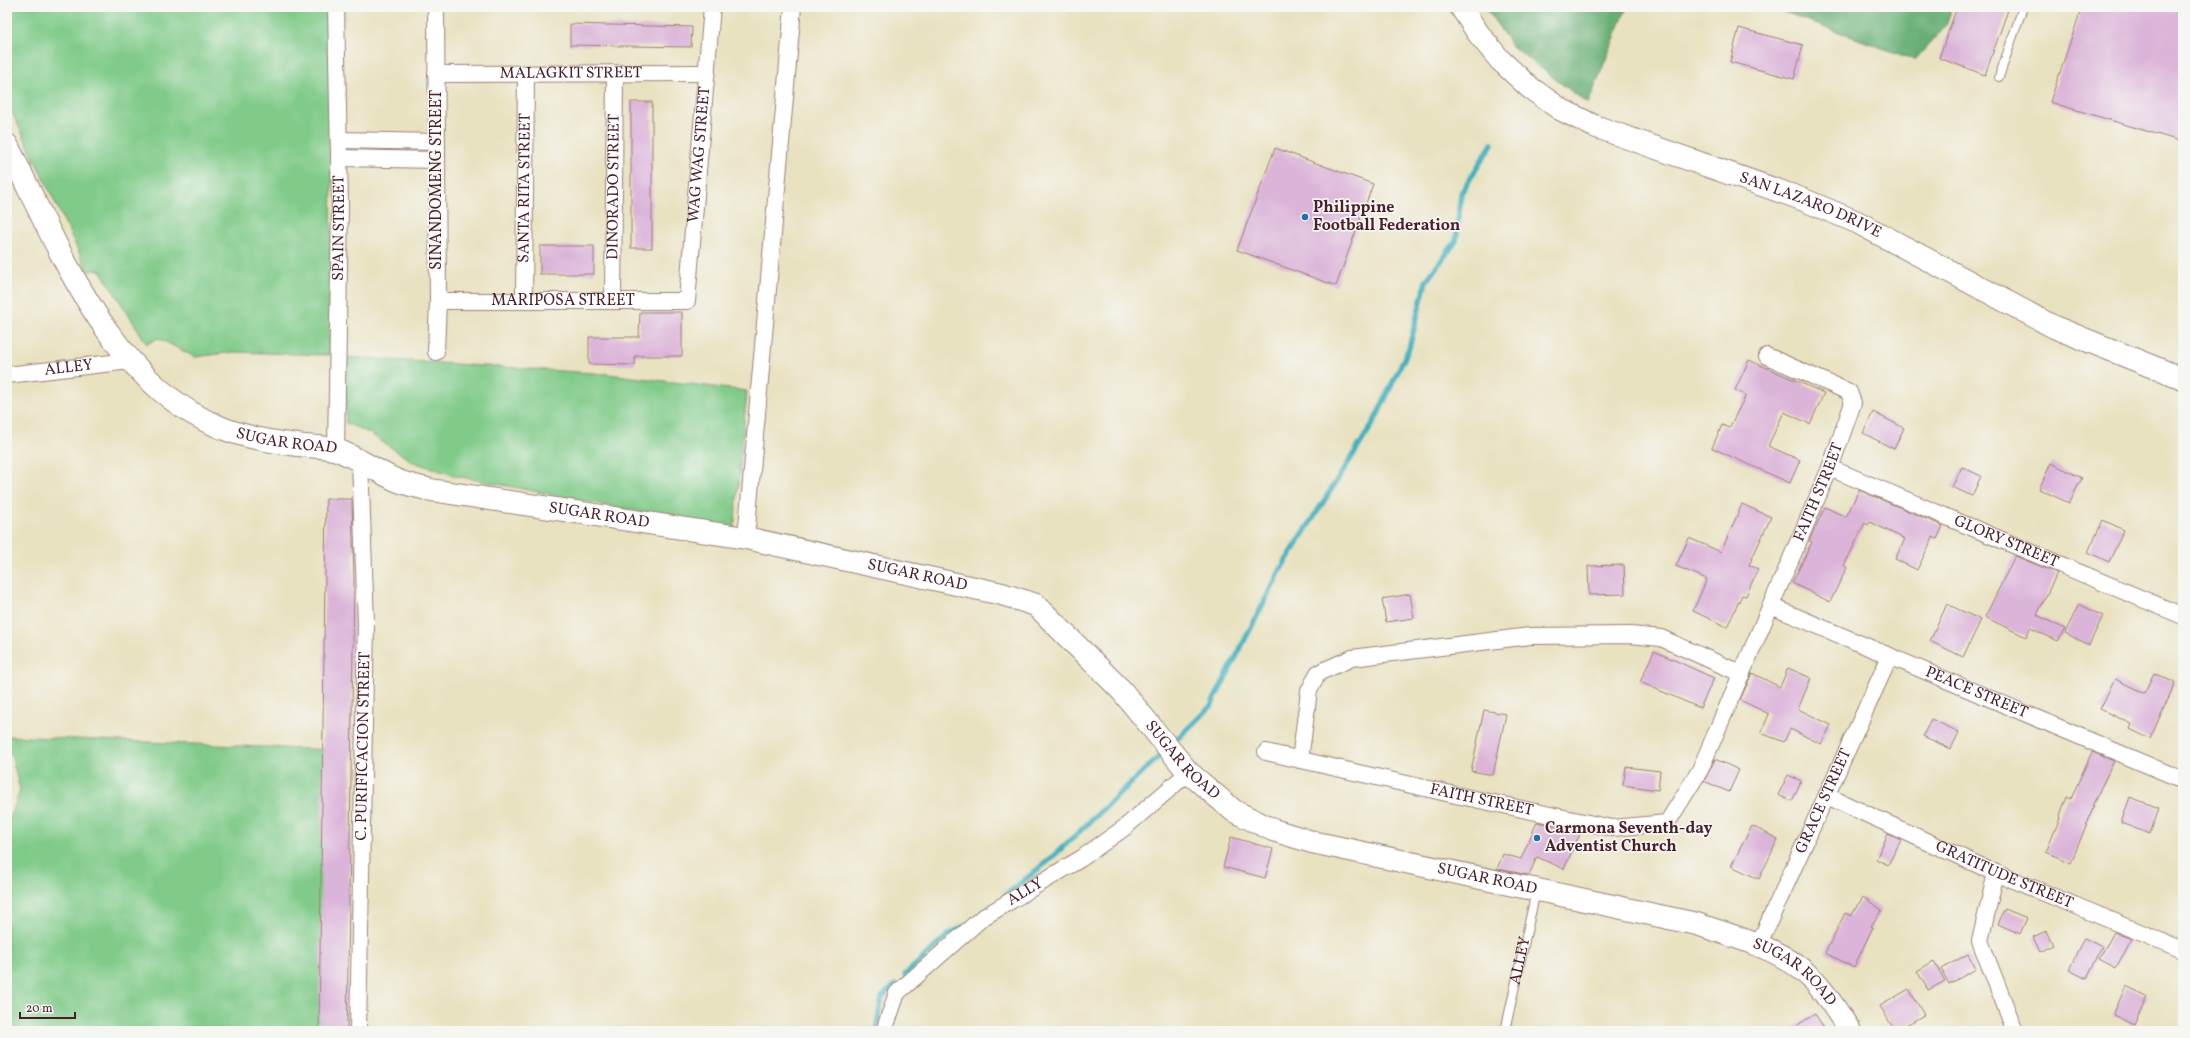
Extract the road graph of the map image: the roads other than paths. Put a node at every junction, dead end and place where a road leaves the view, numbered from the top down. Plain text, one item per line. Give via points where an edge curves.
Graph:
1 (336, 7) edge
2 (436, 7) edge
3 (712, 7) edge
4 (793, 7) edge
5 (1462, 7) edge
6 (2023, 7) edge
7 (706, 73) junction
8 (436, 74) junction
9 (526, 74) junction
10 (615, 74) junction
11 (1999, 78) dead end
12 (339, 140) junction
13 (362, 140) junction
14 (394, 141) junction
15 (437, 142) junction
16 (7, 145) edge
17 (340, 158) junction
18 (362, 158) junction
19 (393, 158) junction
20 (437, 160) junction
21 (438, 301) junction
22 (524, 301) junction
23 (613, 301) junction
24 (687, 301) joint
25 (436, 352) dead end
26 (1767, 356) dead end
27 (130, 361) junction
28 (7, 376) edge
29 (2183, 379) edge
30 (336, 450) junction
31 (360, 461) junction
32 (1830, 468) junction
33 (746, 538) junction
34 (1771, 606) junction
35 (2183, 616) edge
36 (1890, 656) junction
37 (1742, 674) junction
38 (1266, 752) dead end
39 (1300, 760) junction
40 (1188, 772) junction
41 (2183, 780) edge
42 (1826, 796) junction
43 (1996, 873) junction
44 (1536, 890) junction
45 (1758, 946) junction
46 (2183, 950) edge
47 (358, 1031) edge
48 (884, 1031) edge
49 (1506, 1031) edge
50 (1850, 1031) edge
51 (2016, 1031) edge

1 - 12 street, SPAIN STREET
2 - 8 street, SINANDOMENG STREET
3 - 7 street, WAG WAG STREET
4 - 33 street
5 - 29 main road, SAN LAZARO DRIVE via 1478,33 1500,60 1529,87 1560,109 1594,126 1799,198 1857,222 2054,327
6 - 11 lane
7 - 10 street, MALAGKIT STREET
7 - 24 street, WAG WAG STREET
8 - 9 street, MALAGKIT STREET
8 - 15 street, SINANDOMENG STREET
9 - 10 street, MALAGKIT STREET
9 - 22 street, SANTA RITA STREET
10 - 23 street, DINORADO STREET
12 - 13 street
12 - 17 street, SPAIN STREET
13 - 14 street
13 - 18 street
14 - 15 street
14 - 19 street
15 - 20 street, SINANDOMENG STREET
16 - 27 main road, SUGAR ROAD via 78,284 104,327
17 - 18 street
17 - 30 street, SPAIN STREET via 340,316
18 - 19 street
19 - 20 street
20 - 21 street, SINANDOMENG STREET
21 - 22 street, MARIPOSA STREET
21 - 25 street, SINANDOMENG STREET
22 - 23 street, MARIPOSA STREET
23 - 24 street, MARIPOSA STREET
26 - 32 street, FAITH STREET via 1849,392 1853,403
27 - 28 street, ALLEY
27 - 30 main road, SUGAR ROAD via 163,395 211,424 263,441
30 - 31 main road, SUGAR ROAD
31 - 33 main road, SUGAR ROAD via 398,481 431,490
31 - 47 street, C. PURIFICACION STREET via 366,623
32 - 34 street, FAITH STREET
32 - 35 street, GLORY STREET
33 - 40 main road, SUGAR ROAD via 1002,594 1036,605 1122,691
34 - 36 street, PEACE STREET
34 - 37 street, FAITH STREET
36 - 41 street, PEACE STREET
36 - 42 street, GRACE STREET
37 - 39 street via 1661,638 1630,635 1530,636 1352,658 1318,673 1309,691
37 - 39 street, FAITH STREET via 1700,770 1666,823 1612,828
38 - 39 street, FAITH STREET
40 - 44 main road, SUGAR ROAD via 1234,811 1273,830 1312,842
40 - 48 street, ALLY via 1124,828 1088,854 982,918 897,993
42 - 43 street, GRATITUDE STREET
42 - 45 street, GRACE STREET
43 - 46 street, GRATITUDE STREET
43 - 51 street via 1980,941
44 - 45 main road, SUGAR ROAD via 1697,924
44 - 49 lane, ALLEY
45 - 50 main road, SUGAR ROAD via 1794,964 1811,978

